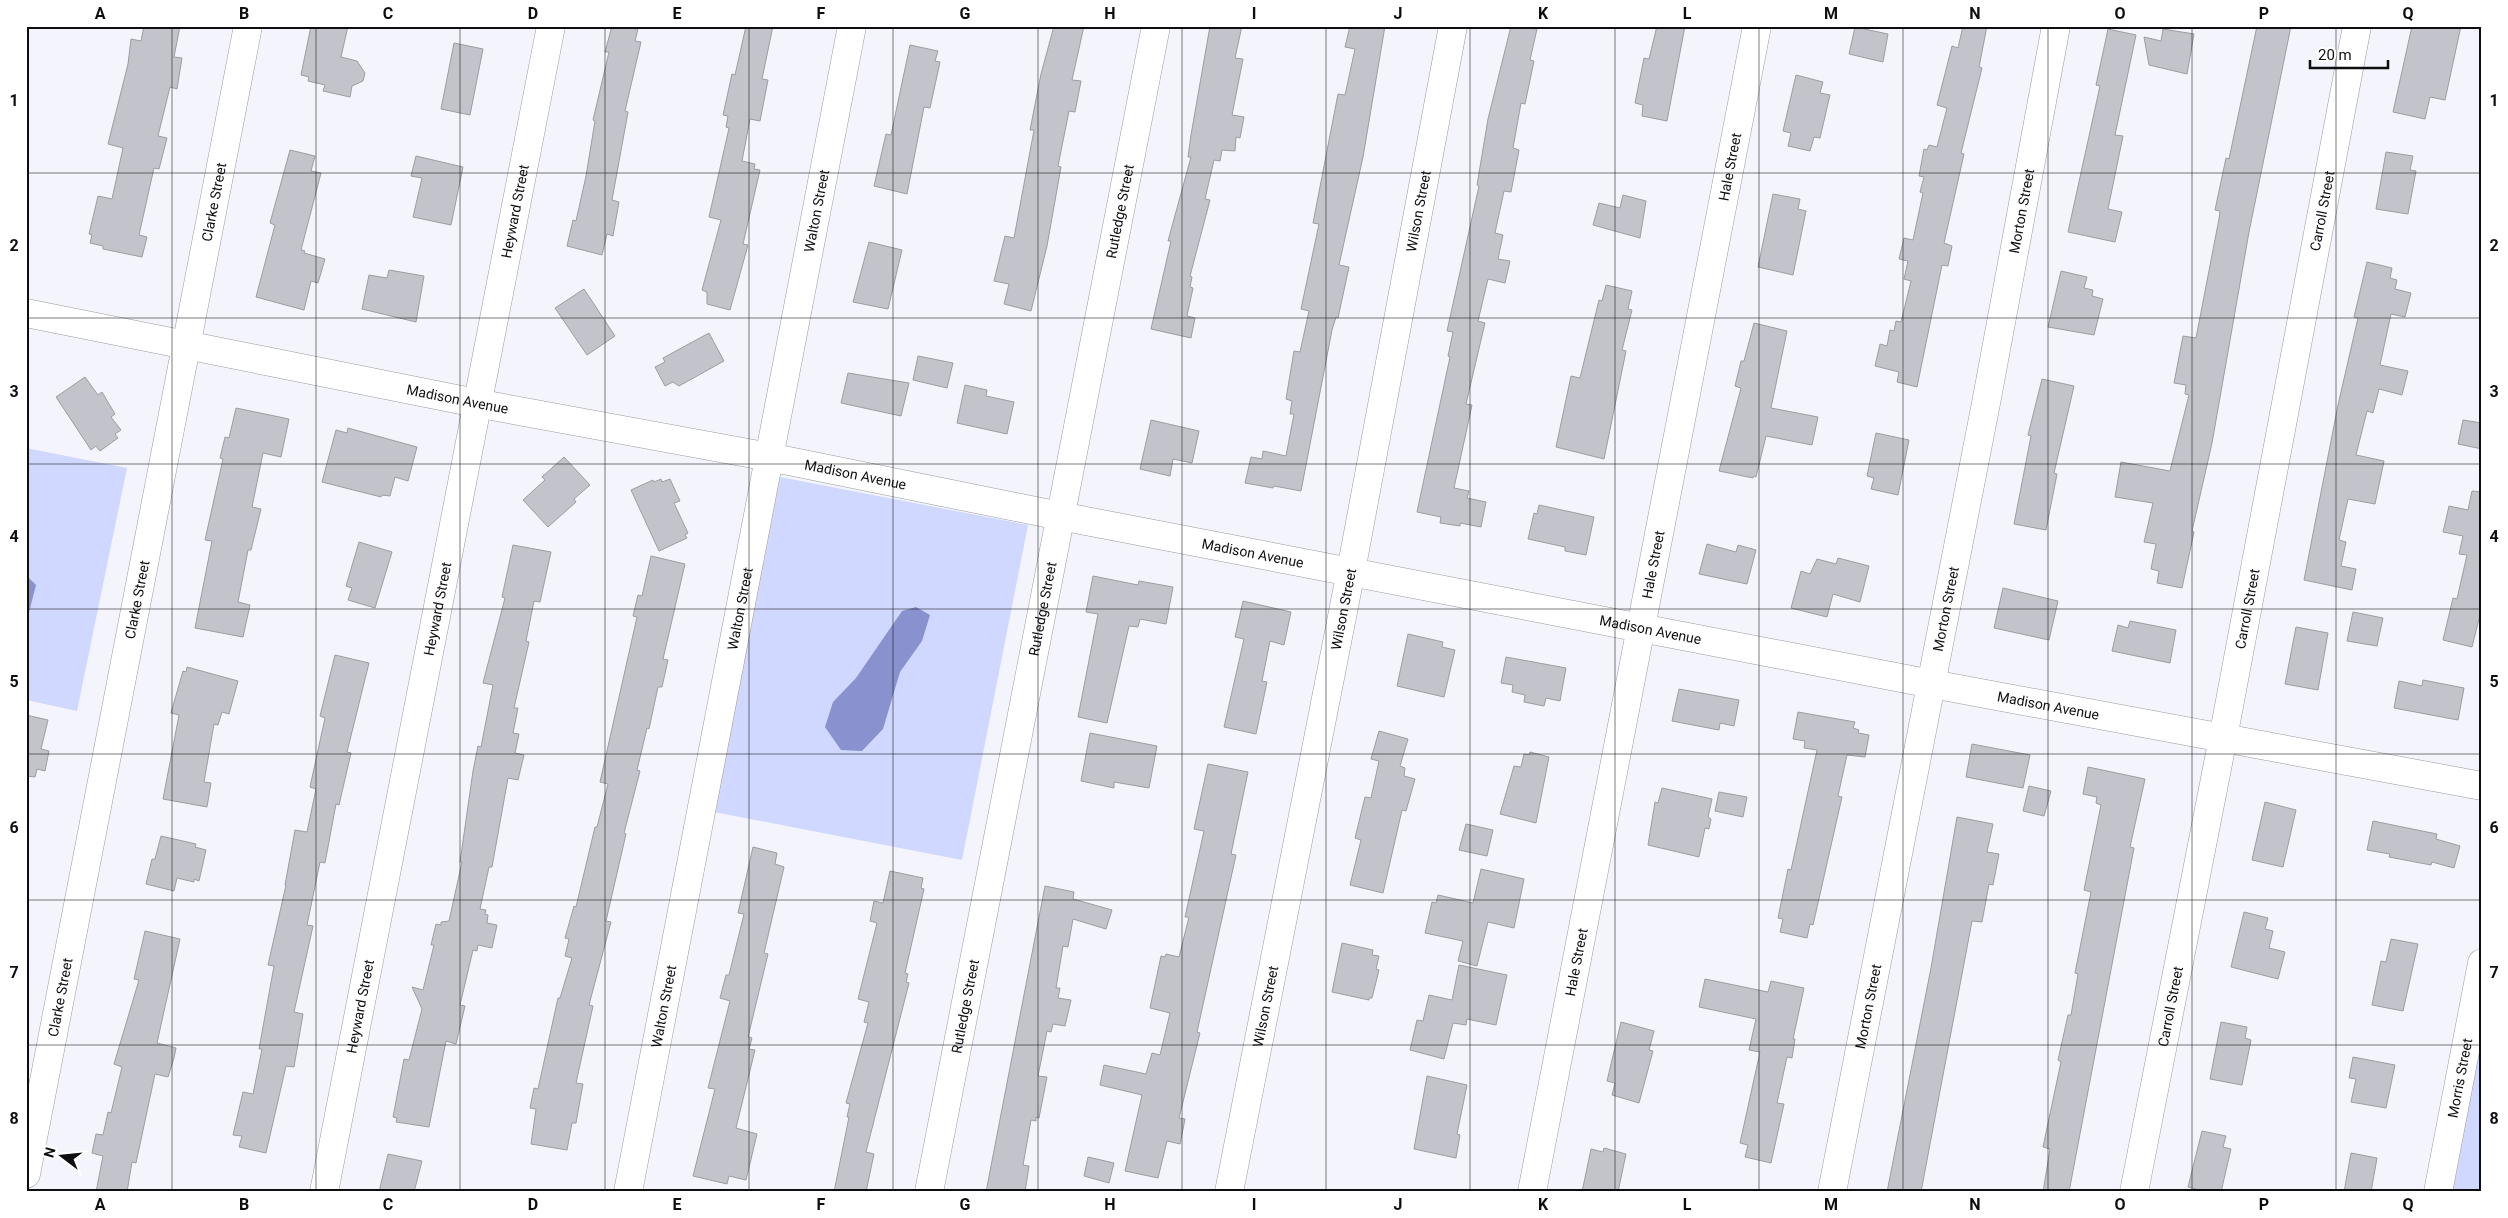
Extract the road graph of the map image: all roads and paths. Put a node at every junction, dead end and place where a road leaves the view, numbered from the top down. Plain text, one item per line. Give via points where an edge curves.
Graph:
1 (248, 26) edge
2 (551, 26) edge
3 (852, 26) edge
4 (1156, 26) edge
5 (1453, 26) edge
6 (1757, 26) edge
7 (2056, 26) edge
8 (2356, 26) edge
9 (26, 313) edge
10 (187, 344) junction
11 (476, 403) junction
12 (769, 457) junction
13 (1060, 516) junction
14 (1350, 571) junction
15 (1643, 628) junction
16 (1932, 684) junction
17 (2223, 738) junction
18 (2482, 786) edge
19 (2482, 963) edge
20 (26, 1174) edge
21 (324, 1192) edge
22 (628, 1192) edge
23 (929, 1192) edge
24 (1229, 1192) edge
25 (1532, 1192) edge
26 (1832, 1192) edge
27 (2134, 1192) edge
28 (2438, 1192) edge

1 - 10 street, Clarke Street
2 - 11 street, Heyward Street
3 - 12 street, Walton Street
4 - 13 street, Rutledge Street
5 - 14 street, Wilson Street
6 - 15 street, Hale Street
7 - 16 street, Morton Street
8 - 17 street, Carroll Street
9 - 10 street, Madison Avenue
10 - 11 street, Madison Avenue
10 - 20 street, Clarke Street
11 - 12 street, Madison Avenue
11 - 21 street, Heyward Street
12 - 13 street, Madison Avenue
12 - 22 street, Walton Street
13 - 14 street, Madison Avenue
13 - 23 street, Rutledge Street
14 - 15 street, Madison Avenue
14 - 24 street, Wilson Street
15 - 16 street, Madison Avenue
15 - 25 street, Hale Street
16 - 17 street, Madison Avenue
16 - 26 street, Morton Street
17 - 18 street, Madison Avenue
17 - 27 street, Carroll Street
19 - 28 street, Morris Street

